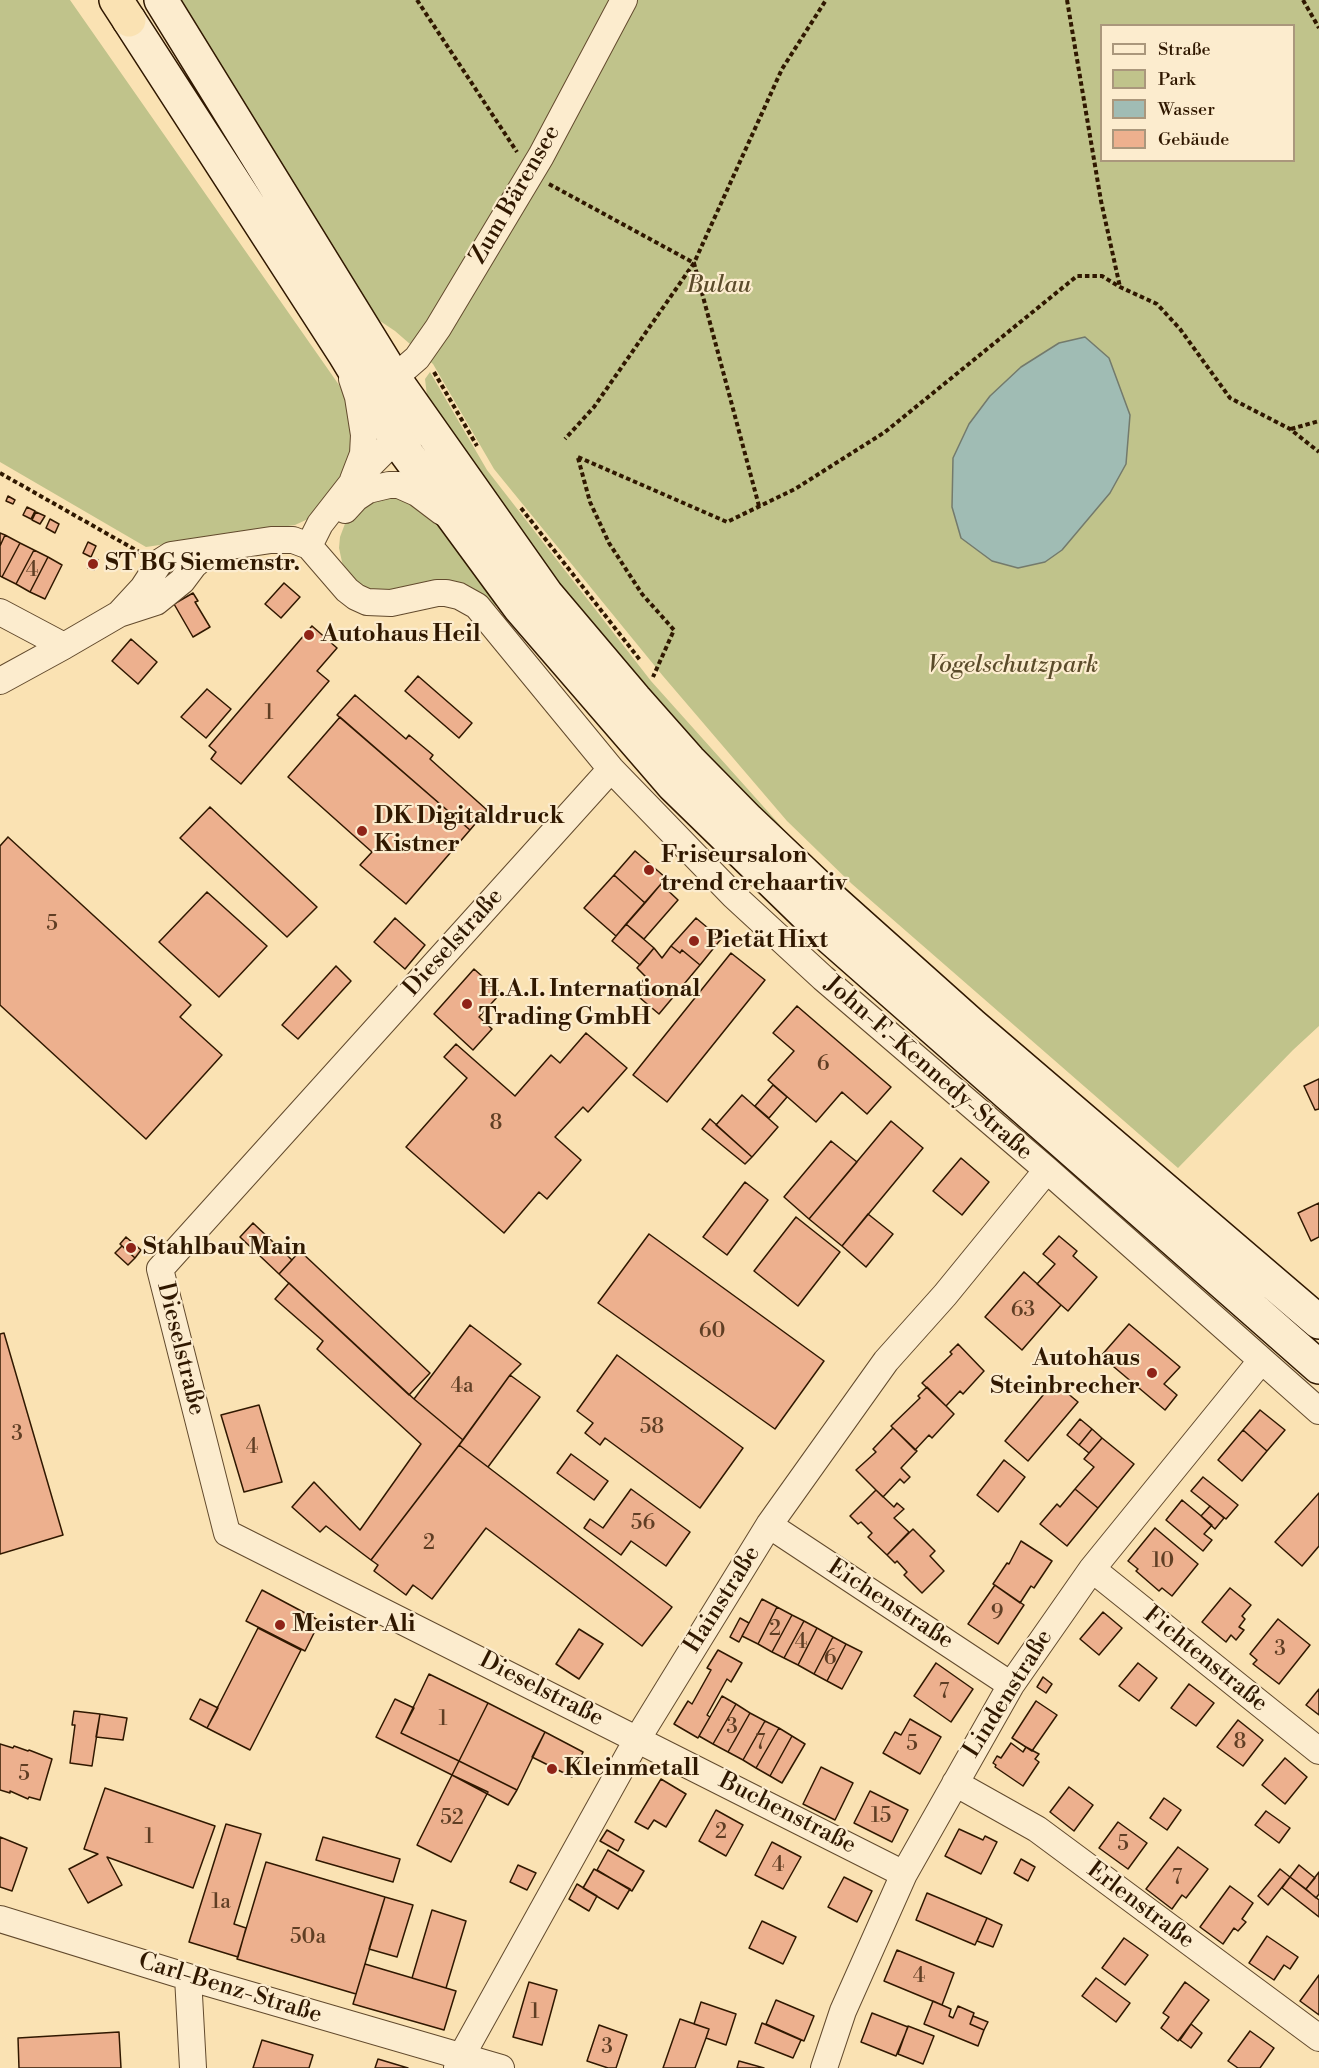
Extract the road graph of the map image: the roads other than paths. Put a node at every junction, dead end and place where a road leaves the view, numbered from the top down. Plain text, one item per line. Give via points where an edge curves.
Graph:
1 (161, 0) edge
2 (624, 0) edge
3 (123, 10) edge
4 (344, 353) junction
5 (405, 368) junction
6 (396, 440) junction
7 (441, 445) junction
8 (352, 483) junction
9 (457, 524) junction
10 (309, 546) junction
11 (213, 549) junction
12 (0, 612) edge
13 (119, 614) junction
14 (64, 646) junction
15 (0, 681) edge
16 (611, 769) junction
17 (1047, 1170) junction
18 (1319, 1322) edge
19 (1261, 1361) junction
20 (1319, 1367) edge
21 (1319, 1411) edge
22 (769, 1525) junction
23 (1092, 1569) junction
24 (1011, 1685) junction
25 (638, 1738) junction
26 (1319, 1751) edge
27 (955, 1783) junction
28 (904, 1874) junction
29 (0, 1919) edge
30 (188, 1977) junction
31 (1319, 2038) edge
32 (459, 2063) edge
33 (193, 2068) edge
34 (501, 2068) edge
35 (824, 2068) edge

1 - 5 main road
2 - 5 street, Zum Bärensee via 530,174 438,328
3 - 4 main road
4 - 5 street
4 - 6 main road
4 - 8 street via 358,397 364,435 363,454
5 - 6 street
5 - 7 main road
6 - 7 street via 413,435
6 - 8 street
6 - 9 main road
7 - 18 main road via 547,595 674,742 748,820 972,1026
8 - 10 street via 320,524
9 - 10 street via 417,493 389,485 368,490 356,498
9 - 20 main road via 520,608 585,684 673,785 732,845 824,931
10 - 11 street via 293,540 271,540
10 - 16 street, John-F.-Kennedy-Straße via 347,590 367,602 391,603 446,593 477,606
11 - 13 street via 156,602
11 - 13 street via 171,555 160,562
12 - 14 street
13 - 14 street
14 - 15 street
16 - 17 street, John-F.-Kennedy-Straße via 734,896 822,978
16 - 25 street, Dieselstraße via 160,1269 227,1533
17 - 19 street, John-F.-Kennedy-Straße
17 - 22 street, Hainstraße via 886,1361
19 - 21 street, John-F.-Kennedy-Straße
19 - 23 street, Lindenstraße
22 - 24 street, Eichenstraße
22 - 25 street, Hainstraße
23 - 24 street, Lindenstraße
23 - 26 street, Fichtenstraße
24 - 27 street, Lindenstraße
25 - 28 street, Buchenstraße
25 - 32 street, Hainstraße
27 - 28 street, Lindenstraße
27 - 31 street, Erlenstraße via 1037,1829
28 - 35 street, Lindenstraße via 843,2011
29 - 30 street, Carl-Benz-Straße
30 - 32 street, Carl-Benz-Straße
30 - 33 street
32 - 34 street, Carl-Benz-Straße

